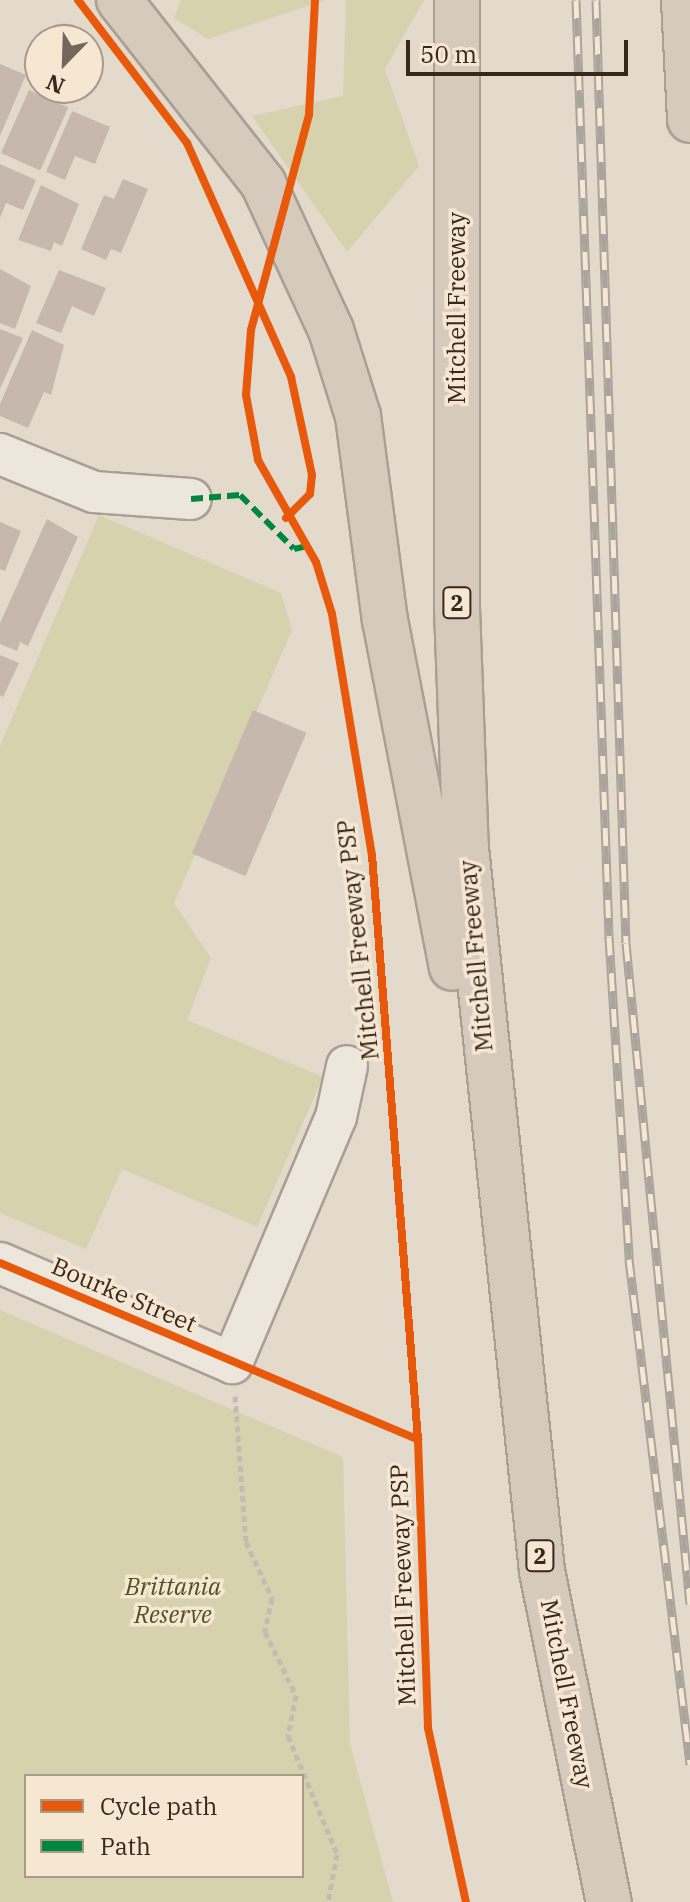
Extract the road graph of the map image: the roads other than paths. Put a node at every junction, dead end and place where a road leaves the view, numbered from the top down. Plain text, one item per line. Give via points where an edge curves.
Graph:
1 (119, 0) edge
2 (457, 0) edge
3 (684, 0) edge
4 (690, 120) edge
5 (0, 454) edge
6 (191, 499) dead end
7 (347, 1066) dead end
8 (498, 1205) junction
9 (0, 1263) edge
10 (609, 1902) edge

1 - 8 highway via 263,183 331,330 358,416 385,620
2 - 8 highway, Mitchell Freeway / 2 via 457,608 466,848
3 - 4 highway
5 - 6 street via 94,492
7 - 9 street, Bourke Street via 336,1117 232,1363
8 - 10 highway, Mitchell Freeway / 2 via 542,1571

